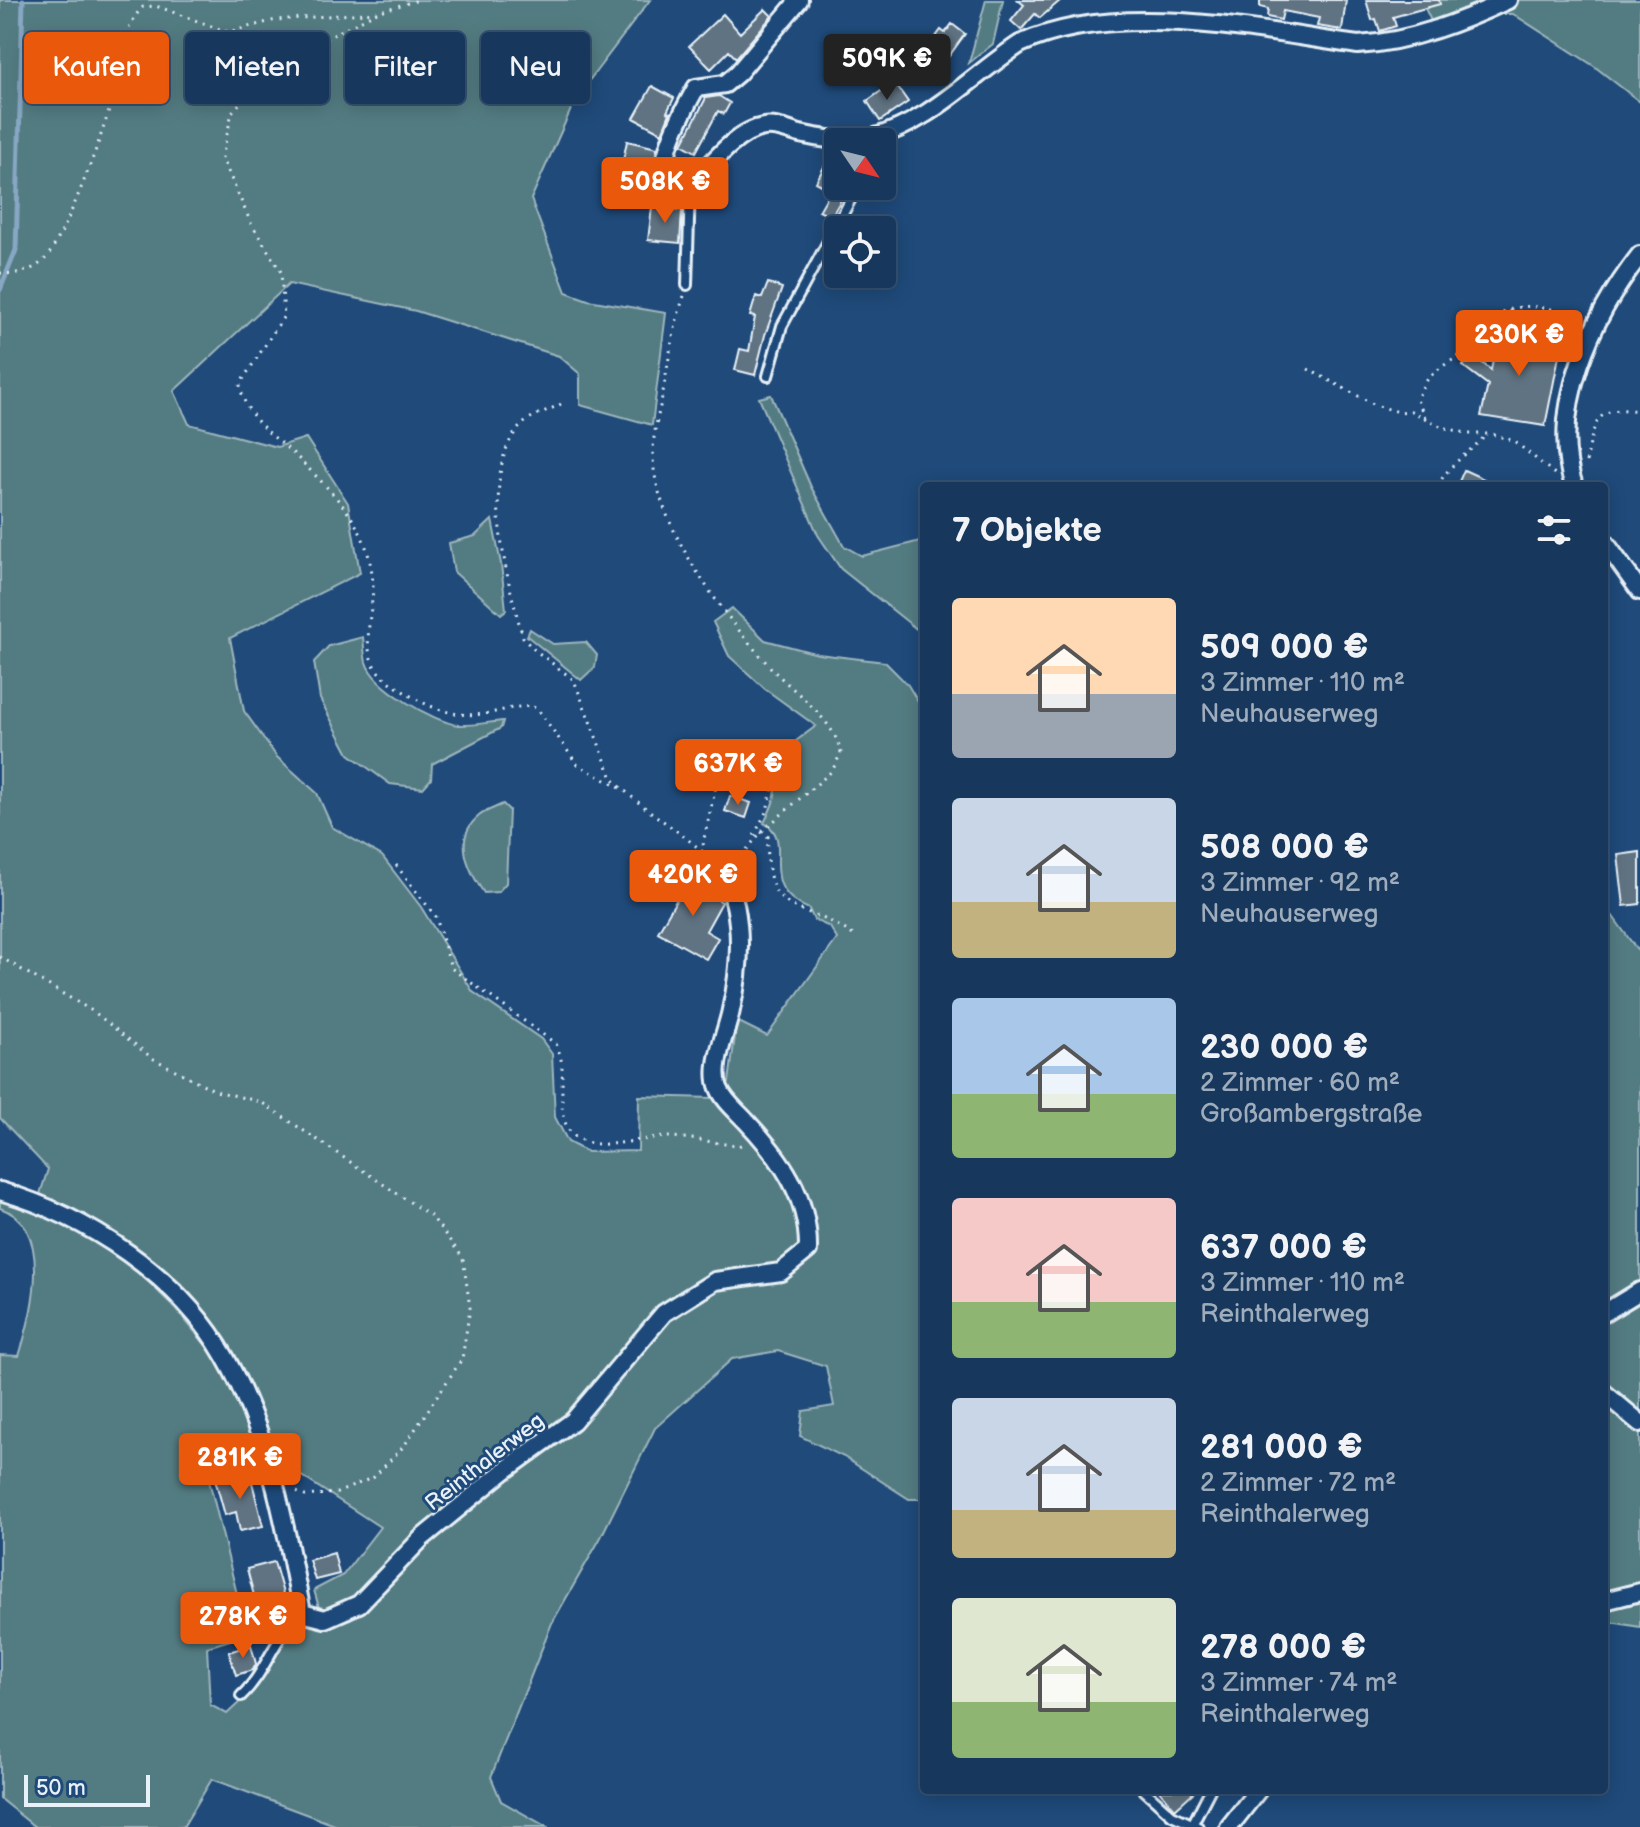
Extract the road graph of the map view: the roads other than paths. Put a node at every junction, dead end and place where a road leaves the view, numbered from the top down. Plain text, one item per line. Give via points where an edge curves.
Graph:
1 (799, 0) edge
2 (1508, 0) edge
3 (896, 128) edge
4 (824, 137) edge
5 (690, 187) junction
6 (850, 200) edge
7 (1640, 255) edge
8 (687, 285) road end
9 (768, 376) dead end
10 (1572, 482) edge
11 (1608, 547) edge
12 (1640, 591) edge
13 (726, 877) road end
14 (0, 1191) edge
15 (1640, 1291) edge
16 (1608, 1311) edge
17 (1608, 1396) edge
18 (1640, 1423) edge
19 (1640, 1592) edge
20 (1608, 1600) edge
21 (302, 1613) junction
22 (241, 1696) dead end
23 (1148, 1794) edge
24 (1208, 1794) edge
25 (1255, 1794) edge
26 (1195, 1826) edge
27 (1229, 1827) edge

1 - 5 street via 738,73 725,84 696,88 663,166 671,185
2 - 3 street via 1423,33 1358,45 1202,18 1092,16 1066,21 1020,45 939,106
4 - 5 street via 764,127 733,144
5 - 8 lane
6 - 9 lane via 787,315
7 - 10 street via 1594,323 1580,365 1568,427
11 - 12 street
13 - 21 street, Reinthalerweg via 736,899 738,936 732,1008 717,1079 727,1102 782,1161 797,1192 808,1250 781,1272 715,1281 664,1313 573,1421 422,1538 359,1604 325,1619
14 - 21 street via 55,1208 120,1247 203,1325 239,1383 257,1427
15 - 16 street
17 - 18 street
19 - 20 street
21 - 22 lane via 288,1624
23 - 26 lane via 1158,1806
24 - 26 lane
25 - 27 street

